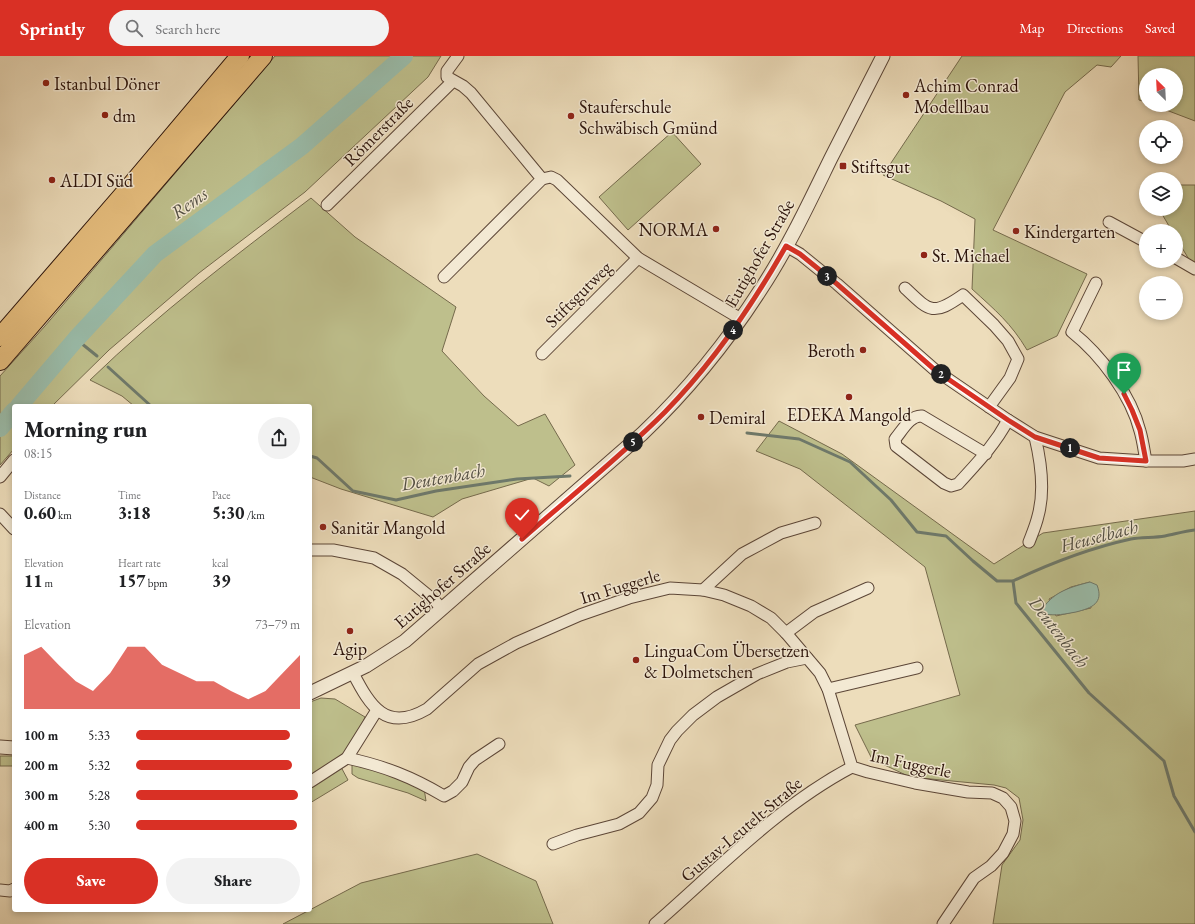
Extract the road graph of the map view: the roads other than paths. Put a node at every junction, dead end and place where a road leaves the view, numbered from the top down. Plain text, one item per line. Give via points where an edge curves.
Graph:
1 (240, 56) edge
2 (262, 56) edge
3 (458, 56) edge
4 (883, 56) edge
5 (450, 78) junction
6 (542, 179) junction
7 (327, 205) dead end
8 (1109, 222) dead end
9 (1139, 238) edge
10 (786, 246) junction
11 (638, 258) junction
12 (1183, 262) edge
13 (1195, 269) edge
14 (444, 277) dead end
15 (1096, 283) dead end
16 (905, 288) dead end
17 (741, 319) junction
18 (0, 337) edge
19 (542, 354) dead end
20 (0, 361) edge
21 (989, 407) junction
22 (1008, 420) junction
23 (1035, 437) junction
24 (986, 454) junction
25 (1195, 459) edge
26 (1146, 461) junction
27 (12, 462) edge
28 (0, 477) edge
29 (0, 514) edge
30 (815, 523) dead end
31 (12, 527) edge
32 (1029, 542) dead end
33 (312, 550) edge
34 (868, 588) dead end
35 (703, 590) junction
36 (442, 609) junction
37 (786, 633) junction
38 (807, 658) junction
39 (917, 668) dead end
40 (353, 673) junction
41 (828, 689) junction
42 (312, 692) edge
43 (377, 710) junction
44 (499, 744) dead end
45 (0, 747) edge
46 (12, 748) edge
47 (347, 758) junction
48 (852, 767) junction
49 (312, 781) edge
50 (553, 844) dead end
51 (655, 924) edge
52 (943, 924) edge

1 - 18 highway
2 - 20 highway
3 - 5 street, Römerstraße via 447,71
4 - 10 street, Eutighofer Straße
5 - 6 street via 471,93
5 - 7 street, Römerstraße
6 - 11 street, Stiftsgutweg via 551,177 557,180
6 - 14 street
8 - 9 street
10 - 17 street, Eutighofer Straße
10 - 21 street via 800,254 935,370
11 - 17 street, Stiftsgutweg
11 - 19 street, Stiftsgutweg
12 - 13 street
15 - 26 street via 1072,332 1104,363 1124,394 1140,430
16 - 21 street via 930,309 949,305 963,295 1008,341 1018,359 1010,378
17 - 36 street, Eutighofer Straße via 666,411
21 - 22 street
22 - 23 street
22 - 24 street
23 - 26 street via 1099,458
23 - 32 street via 1040,456 1041,497 1039,515
24 - 24 street via 958,484 951,486 920,466 896,446 895,439 913,417 918,415
25 - 26 street
27 - 28 street
29 - 31 street
30 - 35 street via 781,533 742,554
33 - 36 street via 334,550 374,558 402,574
34 - 37 street via 814,612
35 - 37 street, Im Fuggerle via 751,606 771,618
35 - 43 street, Im Fuggerle via 670,588 629,598 580,615 510,646 478,664 418,714 398,718 387,716
36 - 40 street, Eutighofer Straße via 405,640
37 - 38 street, Im Fuggerle
38 - 41 street, Im Fuggerle via 820,673
38 - 50 street via 757,674 717,697 694,715 670,740 658,765 657,785 652,798 639,814 619,824
39 - 41 street
40 - 42 street, Eutighofer Straße
40 - 43 street, Im Fuggerle via 365,696
41 - 48 street, Im Fuggerle
43 - 47 street
44 - 47 street via 475,760 462,782 444,796 402,774 375,764
45 - 46 street
47 - 49 street
48 - 51 street, Gustav-Leutelt-Straße via 828,780 781,813
48 - 52 street, Im Fuggerle via 915,783 968,792 992,793 1003,798 1011,807 1015,822 1013,834 1003,853 991,866 974,878

